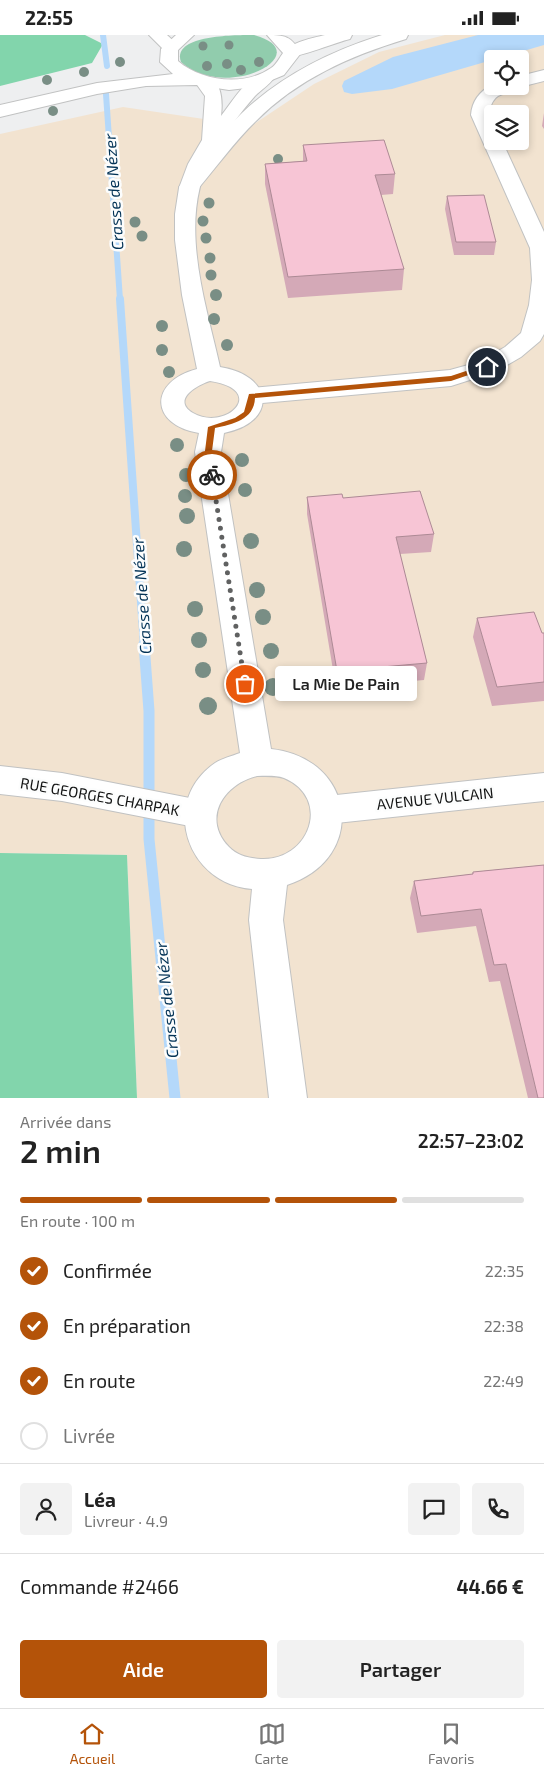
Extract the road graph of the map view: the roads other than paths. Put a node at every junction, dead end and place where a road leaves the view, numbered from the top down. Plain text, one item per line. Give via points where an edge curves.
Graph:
1 (157, 35) edge
2 (186, 35) edge
3 (275, 35) edge
4 (344, 35) edge
5 (400, 35) edge
6 (292, 53) junction
7 (159, 56) junction
8 (544, 75) edge
9 (265, 78) junction
10 (529, 79) edge
11 (200, 81) junction
12 (487, 95) edge
13 (0, 100) edge
14 (0, 111) edge
15 (212, 139) junction
16 (189, 187) junction
17 (538, 339) edge
18 (210, 373) junction
19 (252, 396) junction
20 (212, 427) junction
21 (257, 762) junction
22 (0, 779) edge
23 (544, 787) edge
24 (327, 810) junction
25 (200, 814) junction
26 (271, 875) junction
27 (288, 1098) edge

1 - 7 main road
2 - 7 main road
3 - 6 main road via 287,44
4 - 6 main road
5 - 16 main road via 328,62 276,93 248,117
6 - 9 main road via 288,62
7 - 11 main road via 173,68
7 - 13 main road
8 - 10 main road
9 - 11 main road via 232,84
9 - 15 main road via 245,93
11 - 14 main road via 175,79 127,83
11 - 15 main road via 213,89 216,99
12 - 17 main road via 480,106 480,115 541,248 543,280
15 - 16 main road via 197,164
16 - 18 main road via 184,221 188,265
17 - 19 main road via 487,367 451,378
18 - 19 main road via 233,376 249,388
18 - 20 main road via 185,380 171,396 176,414 185,421
19 - 20 main road via 246,413 237,420
20 - 21 main road via 208,451
21 - 24 main road via 294,768 310,779 321,793
21 - 25 main road via 225,774 204,798
22 - 25 main road, RUE GEORGES CHARPAK via 62,787
23 - 24 main road, AVENUE VULCAIN
24 - 26 main road via 327,827 320,845 308,859 291,870
25 - 26 main road via 202,833 212,851 228,866 248,874
26 - 27 main road via 266,920

